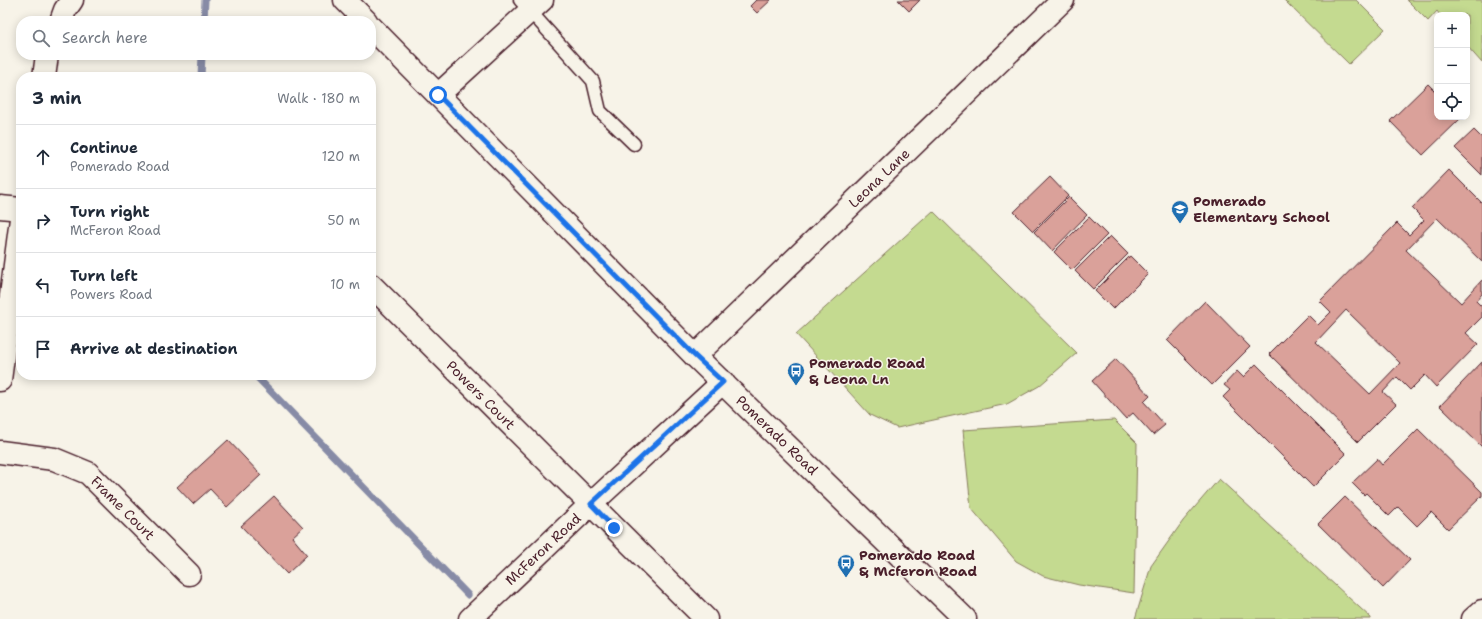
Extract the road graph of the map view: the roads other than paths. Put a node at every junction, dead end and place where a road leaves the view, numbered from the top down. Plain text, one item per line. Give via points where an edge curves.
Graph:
1 (72, 0) edge
2 (345, 0) edge
3 (1063, 0) edge
4 (530, 4) edge
5 (62, 16) edge
6 (361, 16) edge
7 (376, 32) edge
8 (47, 60) edge
9 (45, 72) edge
10 (438, 95) junction
11 (634, 144) dead end
12 (0, 207) edge
13 (16, 209) edge
14 (16, 257) edge
15 (376, 290) edge
16 (695, 356) junction
17 (0, 380) edge
18 (723, 382) junction
19 (0, 452) edge
20 (591, 504) junction
21 (189, 574) dead end
22 (1482, 611) edge
23 (470, 619) edge
24 (706, 619) edge
25 (965, 619) edge
26 (1473, 619) edge

1 - 5 street
2 - 6 street
3 - 16 street, Leona Lane
4 - 10 street
4 - 11 lane via 592,81 600,111
7 - 10 street, Pomerado Road
8 - 9 street
10 - 16 street, Pomerado Road
12 - 13 street
14 - 17 street
15 - 20 street, Powers Court
16 - 18 street, Pomerado Road
18 - 20 street, McFeron Road
18 - 25 street, Pomerado Road
19 - 21 street, Frame Court via 54,460 88,473
20 - 23 street, McFeron Road
20 - 24 street, Powers Court
22 - 26 street

